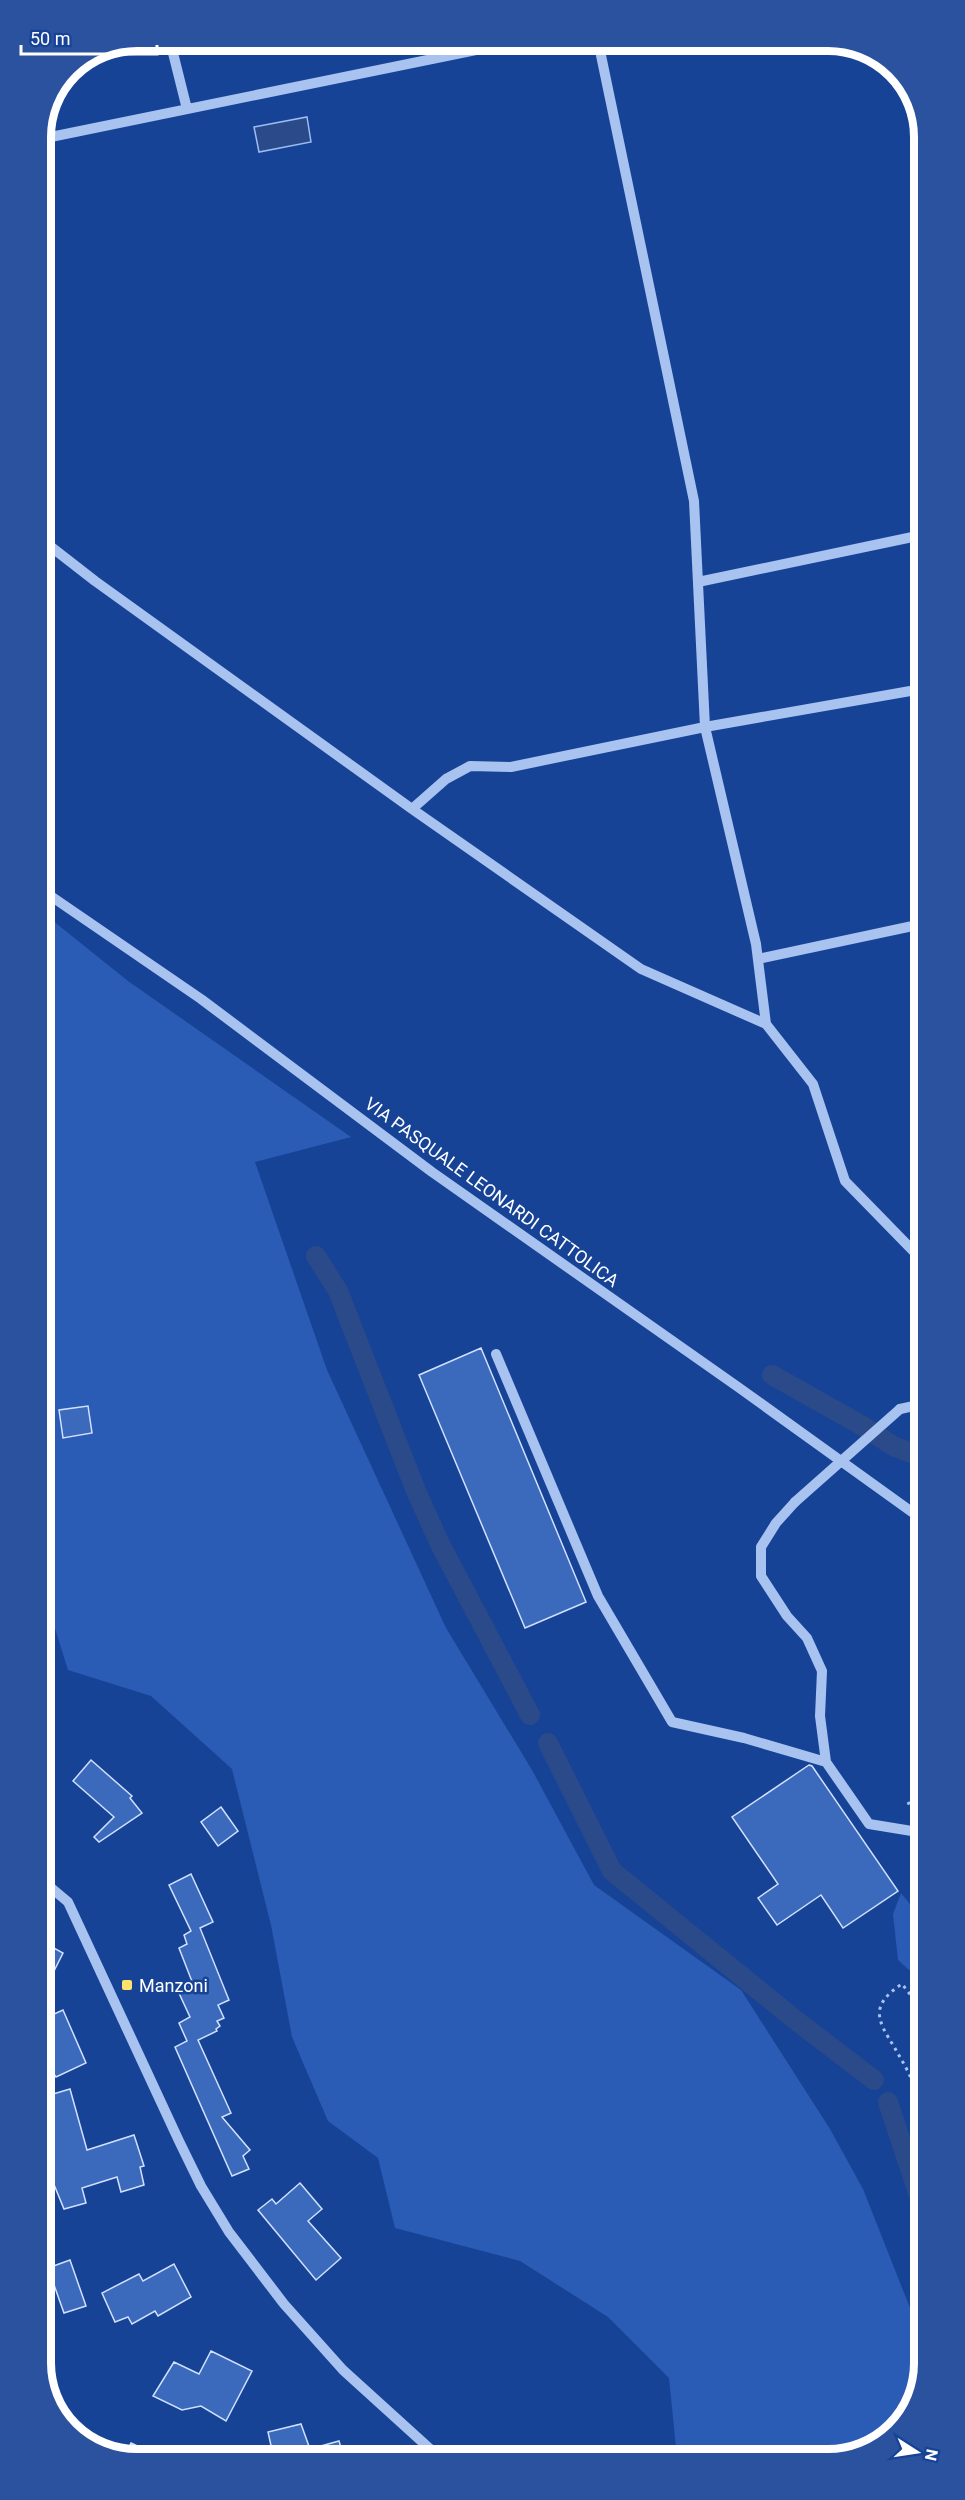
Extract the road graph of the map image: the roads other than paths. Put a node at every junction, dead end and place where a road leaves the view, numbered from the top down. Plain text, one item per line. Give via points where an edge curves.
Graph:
1 (173, 51) edge
2 (471, 51) edge
3 (600, 51) edge
4 (187, 109) junction
5 (51, 137) edge
6 (914, 537) edge
7 (51, 547) edge
8 (698, 582) junction
9 (914, 690) edge
10 (705, 727) junction
11 (412, 809) junction
12 (51, 896) edge
13 (914, 926) edge
14 (758, 958) junction
15 (766, 1024) junction
16 (914, 1252) edge
17 (496, 1354) dead end
18 (914, 1406) edge
19 (914, 1514) edge
20 (826, 1762) junction
21 (914, 1832) edge
22 (51, 1888) edge
23 (430, 2449) edge

1 - 4 street
2 - 4 street
3 - 8 street via 694,501
4 - 5 street
6 - 8 street
7 - 11 street
8 - 10 street
9 - 10 street
10 - 11 street via 511,767 470,766 446,779
10 - 14 street
11 - 15 street via 641,969
12 - 19 street, VIA PASQUALE LEONARDI CATTOLICA via 201,999 432,1172
13 - 14 street
14 - 15 street
15 - 16 street via 813,1084 845,1181
17 - 20 street via 598,1596 672,1722
18 - 20 street, bridge via 900,1409 795,1502 761,1547 761,1576 807,1638 822,1671 820,1716
20 - 21 street via 869,1824
22 - 23 street via 68,1902 179,2141 229,2232 284,2304 344,2370

